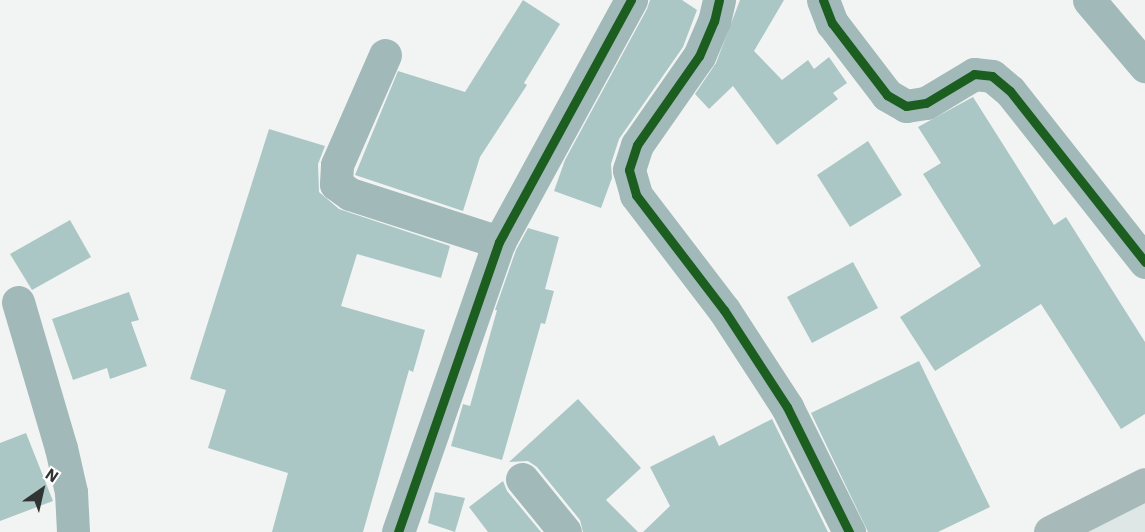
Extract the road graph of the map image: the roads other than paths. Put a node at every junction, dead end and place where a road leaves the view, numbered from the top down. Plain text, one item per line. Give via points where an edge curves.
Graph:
1 (631, 0) edge
2 (719, 0) edge
3 (823, 0) edge
4 (1089, 0) edge
5 (385, 55) dead end
6 (1145, 66) edge
7 (499, 242) junction
8 (1145, 262) edge
9 (18, 302) dead end
10 (522, 479) dead end
11 (1145, 484) edge
12 (73, 532) edge
13 (398, 532) edge
14 (565, 532) edge
15 (849, 532) edge
16 (1050, 532) edge

1 - 7 street
2 - 15 street via 699,56 637,145 629,170 636,195 724,310 787,407
3 - 8 street via 832,22 887,95 906,106 926,103 974,74 992,76 1010,91
4 - 6 street
5 - 7 street via 337,165 336,184 350,194
7 - 13 street
9 - 12 street via 61,448 71,492
10 - 14 street
11 - 16 highway

